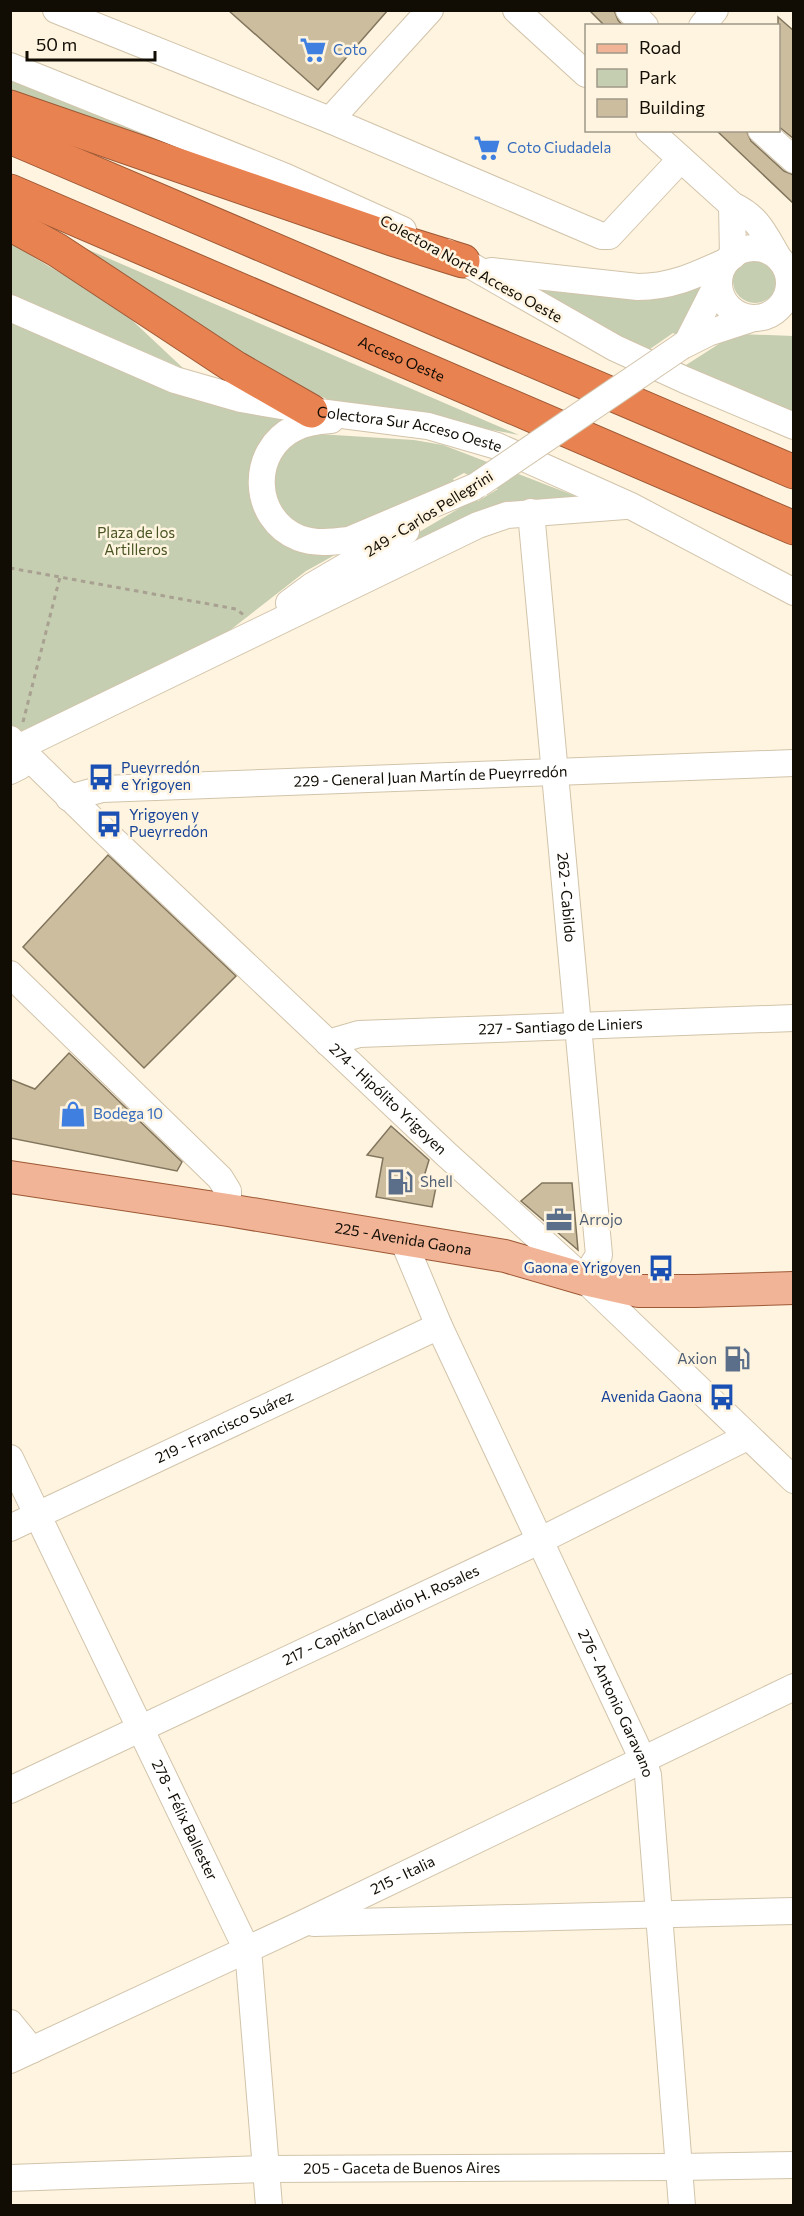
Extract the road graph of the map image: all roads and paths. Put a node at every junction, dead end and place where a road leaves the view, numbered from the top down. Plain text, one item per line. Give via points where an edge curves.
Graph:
1 (56, 10) edge
2 (430, 10) edge
3 (516, 10) edge
4 (629, 10) edge
5 (716, 10) edge
6 (643, 24) edge
7 (704, 24) edge
8 (10, 66) edge
9 (585, 73) edge
10 (10, 107) edge
11 (330, 120) junction
12 (651, 132) edge
13 (763, 132) edge
14 (10, 137) edge
15 (681, 159) junction
16 (794, 160) edge
17 (10, 191) edge
18 (732, 205) junction
19 (10, 224) edge
20 (784, 261) edge
21 (471, 265) junction
22 (726, 266) junction
23 (10, 308) edge
24 (759, 318) junction
25 (794, 323) edge
26 (684, 344) junction
27 (311, 411) junction
28 (359, 417) junction
29 (794, 426) edge
30 (794, 472) edge
31 (477, 486) junction
32 (629, 505) junction
33 (531, 512) junction
34 (794, 528) edge
35 (10, 568) edge
36 (60, 577) junction
37 (794, 592) edge
38 (246, 617) dead end
39 (231, 645) junction
40 (16, 749) edge
41 (794, 763) edge
42 (555, 772) junction
43 (69, 798) junction
44 (10, 974) edge
45 (794, 1018) edge
46 (579, 1026) junction
47 (328, 1043) junction
48 (10, 1177) edge
49 (228, 1210) junction
50 (403, 1240) junction
51 (584, 1279) junction
52 (794, 1288) edge
53 (439, 1326) junction
54 (747, 1437) junction
55 (10, 1458) edge
56 (794, 1480) edge
57 (38, 1515) junction
58 (10, 1528) edge
59 (541, 1540) junction
60 (794, 1687) edge
61 (142, 1729) junction
62 (643, 1760) junction
63 (10, 1790) edge
64 (794, 1911) edge
65 (658, 1914) junction
66 (304, 1923) junction
67 (247, 1950) junction
68 (10, 2023) edge
69 (21, 2055) edge
70 (794, 2165) edge
71 (679, 2168) junction
72 (266, 2169) junction
73 (10, 2178) edge
74 (269, 2205) edge
75 (682, 2205) edge

1 - 11 street
2 - 11 street
3 - 9 street
4 - 6 street
5 - 7 street
8 - 21 street, Colectora Norte Acceso Oeste via 327,194
10 - 21 highway
11 - 15 street via 602,236 609,236
12 - 15 street
13 - 16 street
14 - 30 highway
15 - 18 street
17 - 34 highway, Acceso Oeste
18 - 20 street via 747,212 761,226
18 - 22 street
19 - 27 highway via 57,250 236,368
20 - 22 street via 755,248 743,250
20 - 24 street via 789,287 785,300 776,311
21 - 22 street via 653,287
21 - 29 street, Colectora Norte Acceso Oeste via 615,348
22 - 24 street via 721,293 726,304 735,312
22 - 26 street, 249 - Carlos Pellegrini
23 - 27 street, Colectora Sur Acceso Oeste via 175,380 241,399
24 - 25 street, 249 - Carlos Pellegrini
24 - 26 street, 249 - Carlos Pellegrini
26 - 31 street, 249 - Carlos Pellegrini, bridge
27 - 28 street, Colectora Sur Acceso Oeste
28 - 31 street via 303,425 281,436 273,445 263,465 263,498 271,517 284,530 314,542 349,540
28 - 32 street, Colectora Sur Acceso Oeste via 428,426 497,446
31 - 39 street, 249 - Carlos Pellegrini via 312,586
32 - 33 street, 249 - Carlos Pellegrini
32 - 37 street, Colectora Sur Acceso Oeste
33 - 39 street, 249 - Carlos Pellegrini via 477,525
33 - 42 street, 262 - Cabildo
35 - 36 path
36 - 38 path via 236,609
36 - 40 path
39 - 40 street, 249 - Carlos Pellegrini
40 - 43 street, 274 - Hipólito Yrigoyen
41 - 42 street, 229 - General Juan Martín de Pueyrredón
42 - 43 street, 229 - General Juan Martín de Pueyrredón via 102,789
42 - 46 street, 262 - Cabildo
43 - 47 street, 274 - Hipólito Yrigoyen
44 - 49 street via 220,1178 228,1191
45 - 46 street, 227 - Santiago de Liniers
46 - 47 street, 227 - Santiago de Liniers via 359,1034
46 - 51 street, 262 - Cabildo via 599,1255
47 - 51 street, 274 - Hipólito Yrigoyen
48 - 49 main road, 225 - Avenida Gaona
49 - 50 main road, 225 - Avenida Gaona
50 - 51 main road, 225 - Avenida Gaona via 505,1256
50 - 53 street, 276 - Antonio Garavano
51 - 52 main road, 225 - Avenida Gaona via 638,1291
51 - 54 street, 274 - Hipólito Yrigoyen
53 - 57 street, 219 - Francisco Suárez
53 - 59 street, 276 - Antonio Garavano
54 - 56 street, 274 - Hipólito Yrigoyen
54 - 59 street, 217 - Capitán Claudio H. Rosales
55 - 57 street, 278 - Félix Ballester
57 - 58 street, 219 - Francisco Suárez
57 - 61 street, 278 - Félix Ballester
59 - 61 street, 217 - Capitán Claudio H. Rosales
59 - 62 street, 276 - Antonio Garavano
60 - 62 street, 215 - Italia
61 - 63 street, 217 - Capitán Claudio H. Rosales
61 - 67 street, 278 - Félix Ballester
62 - 65 street, 276 - Antonio Garavano via 648,1775
62 - 66 street, 215 - Italia
64 - 65 street
65 - 66 street
65 - 71 street, 276 - Antonio Garavano
66 - 67 street, 215 - Italia
67 - 69 street, 215 - Italia
67 - 72 street, 278 - Félix Ballester
68 - 69 street
70 - 71 street, 205 - Gaceta de Buenos Aires
71 - 72 street, 205 - Gaceta de Buenos Aires
71 - 75 street, 276 - Antonio Garavano
72 - 73 street, 205 - Gaceta de Buenos Aires
72 - 74 street, 278 - Félix Ballester

